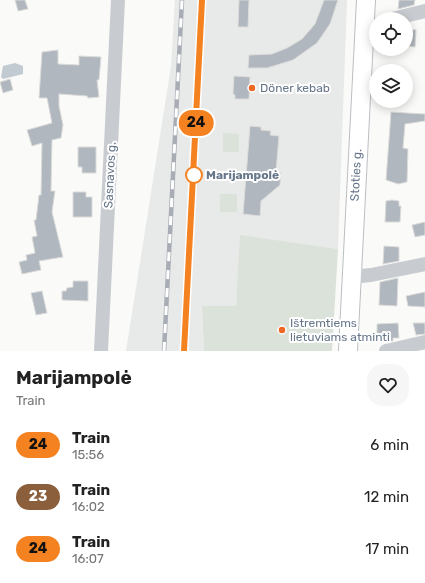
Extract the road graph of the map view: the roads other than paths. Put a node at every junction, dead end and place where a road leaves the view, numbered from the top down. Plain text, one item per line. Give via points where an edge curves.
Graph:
1 (118, 0) edge
2 (366, 0) edge
3 (425, 11) edge
4 (413, 14) edge
5 (369, 16) edge
6 (369, 35) edge
7 (425, 264) edge
8 (351, 277) junction
9 (425, 342) edge
10 (102, 351) edge
11 (348, 351) edge
12 (386, 351) edge

1 - 10 street, Sasnavos g.
2 - 5 main road, Stoties g.
3 - 4 street
6 - 8 main road, Stoties g.
7 - 8 street
8 - 11 main road, Stoties g.
9 - 12 street

